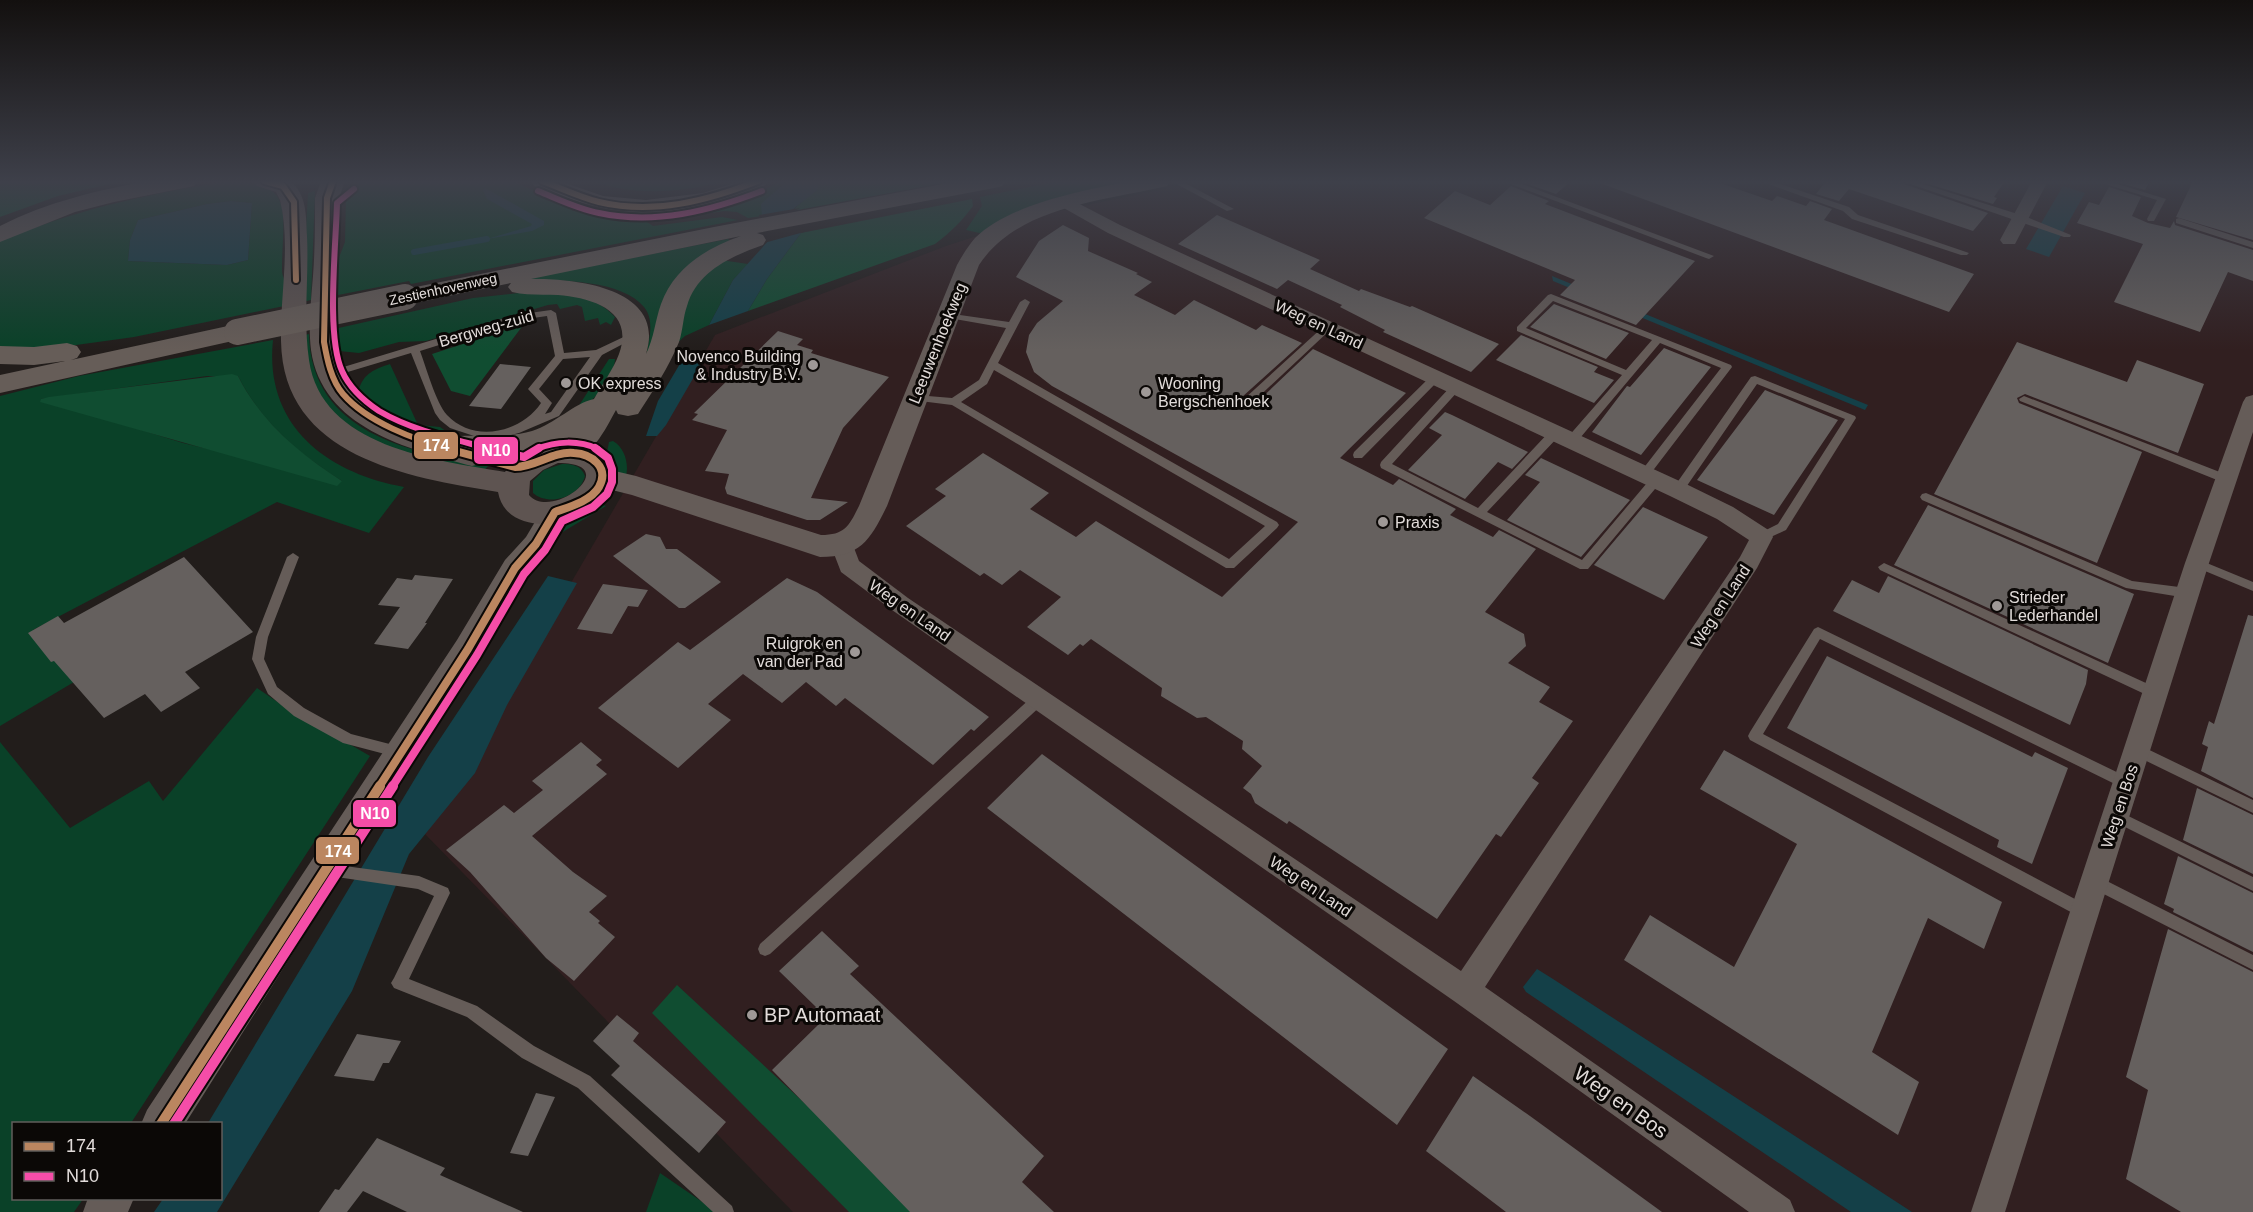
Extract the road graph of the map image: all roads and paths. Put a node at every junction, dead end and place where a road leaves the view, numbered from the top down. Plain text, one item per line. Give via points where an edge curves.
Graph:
1 (292, 238) edge
2 (329, 238) edge
3 (738, 238) edge
4 (991, 238) edge
5 (1132, 238) edge
6 (1659, 238) edge
7 (1917, 238) edge
8 (2232, 238) edge
9 (718, 243) junction
10 (2253, 244) edge
11 (1964, 253) dead end
12 (1709, 256) dead end
13 (410, 296) junction
14 (1025, 302) dead end
15 (949, 315) junction
16 (1012, 326) junction
17 (1327, 328) junction
18 (635, 335) junction
19 (1658, 339) junction
20 (176, 344) junction
21 (414, 349) junction
22 (598, 353) junction
23 (0, 355) edge
24 (560, 356) junction
25 (993, 365) junction
26 (331, 374) junction
27 (1628, 374) junction
28 (1446, 382) junction
29 (0, 384) edge
30 (612, 391) junction
31 (916, 398) junction
32 (2025, 399) dead end
33 (1248, 401) dead end
34 (954, 402) junction
35 (2253, 402) edge
36 (516, 429) junction
37 (1563, 437) junction
38 (440, 447) junction
39 (1358, 455) dead end
40 (588, 471) junction
41 (520, 476) junction
42 (1650, 477) junction
43 (2226, 479) junction
44 (1678, 490) junction
45 (1926, 497) dead end
46 (543, 512) junction
47 (1480, 513) junction
48 (1762, 537) junction
49 (843, 546) junction
50 (292, 556) dead end
51 (2197, 563) junction
52 (1884, 567) dead end
53 (2253, 586) edge
54 (2187, 593) junction
55 (2155, 693) junction
56 (1038, 700) junction
57 (2137, 750) junction
58 (401, 753) junction
59 (2126, 783) junction
60 (2253, 807) edge
61 (2116, 816) junction
62 (339, 872) junction
63 (2095, 882) junction
64 (2253, 884) edge
65 (2085, 912) junction
66 (765, 949) dead end
67 (2253, 963) edge
68 (1465, 991) junction
69 (162, 1122) edge
70 (726, 1212) edge
71 (1778, 1212) edge
72 (1988, 1212) edge

1 - 41 main road via 297,272 294,362 301,387 316,411 341,433 399,461
2 - 26 main road via 322,338
3 - 9 main road
4 - 15 street, Leeuwenhoekweg via 968,265
5 - 17 street, Weg en Land
6 - 12 lane
7 - 11 lane
8 - 10 lane
9 - 13 main road, Zestienhovenweg
9 - 40 main road via 681,286 664,346
13 - 18 main road via 455,296 543,286 582,291 618,303 633,323
13 - 20 main road, Zestienhovenweg, bridge
14 - 16 lane
15 - 16 lane
15 - 31 street, Leeuwenhoekweg
16 - 25 lane
17 - 28 street, Weg en Land
17 - 33 lane
18 - 22 lane, Bergweg-zuid
18 - 30 main road via 626,370
19 - 27 lane
19 - 27 lane via 1551,297 1520,330
19 - 42 lane via 1727,367
20 - 23 main road via 118,345 34,356
20 - 29 main road, Zestienhovenweg
21 - 24 lane, Bergweg-zuid via 518,317 550,313
21 - 26 lane, Bergweg-zuid
21 - 36 lane, Bergweg-zuid via 443,417 464,431 492,435
22 - 24 lane, Bergweg-zuid
22 - 36 lane, Bergweg-zuid via 555,414
24 - 36 lane, Bergweg-zuid via 533,389 547,403 535,419
25 - 34 lane via 983,382
25 - 34 lane via 1273,525 1230,565
26 - 38 main road via 348,398 378,422
27 - 37 lane
28 - 37 street, Weg en Land
28 - 39 lane
28 - 47 lane via 1385,465
30 - 38 main road via 583,417 535,441 490,448
30 - 40 main road via 595,422
31 - 34 lane
31 - 49 street, Leeuwenhoekweg via 860,533
32 - 43 lane
35 - 43 street, Weg en Bos
37 - 42 street, Weg en Land
37 - 47 lane
38 - 41 main road via 495,462
40 - 41 main road via 547,456
40 - 46 main road via 574,507
40 - 49 street via 820,546
41 - 46 main road via 512,498 516,504
42 - 44 street, Weg en Land
42 - 47 lane via 1584,566
43 - 51 street, Weg en Bos
44 - 48 street, Weg en Land
44 - 48 lane, Weg en Land via 1755,380 1851,418 1782,526
45 - 54 lane via 2130,585
46 - 58 street via 537,544 515,568
48 - 68 street, Weg en Land
49 - 56 street, Weg en Land via 849,566
50 - 58 lane via 262,637 258,659 272,690 299,712 348,739
51 - 53 lane
51 - 54 street, Weg en Bos
52 - 55 lane
54 - 55 street, Weg en Bos
55 - 57 street, Weg en Bos
56 - 66 lane
56 - 68 street, Weg en Land
57 - 59 street, Weg en Bos
57 - 60 lane
58 - 62 street
59 - 61 street, Weg en Bos
59 - 65 lane via 1818,632 1755,736
61 - 63 street, Weg en Bos
61 - 64 lane
62 - 69 street
62 - 70 lane via 419,883 443,893 399,983 472,1011 528,1052 584,1082
63 - 65 street, Weg en Bos
63 - 67 lane
65 - 72 street, Weg en Bos
68 - 71 street, Weg en Bos

